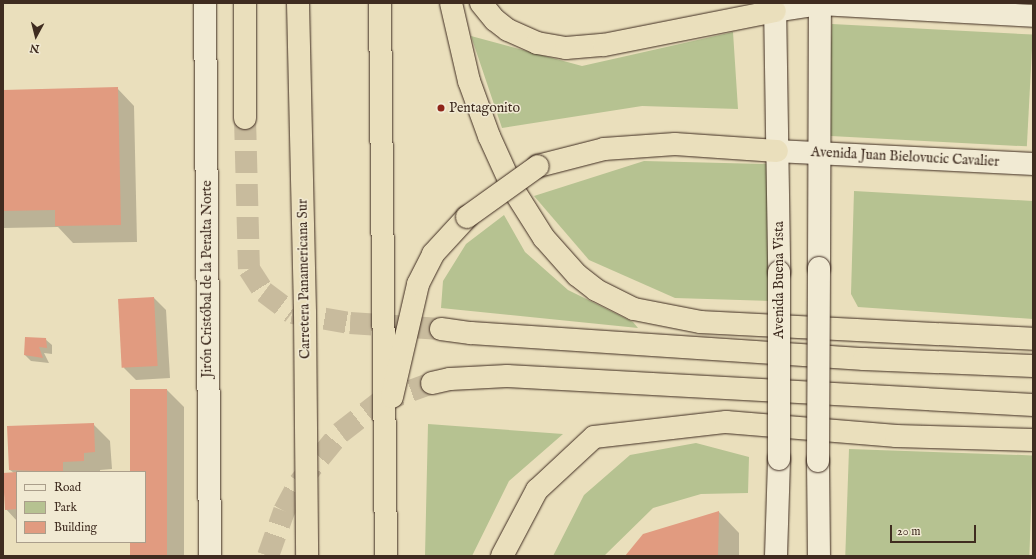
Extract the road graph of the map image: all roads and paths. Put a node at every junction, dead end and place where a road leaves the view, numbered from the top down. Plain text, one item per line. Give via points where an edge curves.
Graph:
1 (205, 3) edge
2 (246, 3) edge
3 (298, 3) edge
4 (380, 3) edge
5 (451, 3) edge
6 (481, 3) edge
7 (820, 3) edge
8 (775, 7) edge
9 (1033, 16) edge
10 (245, 118) tunnel mouth
11 (776, 151) junction
12 (818, 153) junction
13 (1033, 164) edge
14 (441, 329) tunnel mouth
15 (1033, 339) edge
16 (1033, 366) edge
17 (432, 383) tunnel mouth
18 (1033, 405) edge
19 (1033, 440) edge
20 (210, 556) edge
21 (307, 556) edge
22 (386, 556) edge
23 (502, 556) edge
24 (776, 556) edge
25 (819, 556) edge

1 - 20 main road, Jirón Cristóbal de la Peralta Norte
2 - 10 highway
3 - 21 highway, Carretera Panamericana Sur via 305,305
4 - 22 highway
5 - 15 highway via 469,81 489,136 513,189 526,212 561,259 577,275 602,293 634,309 723,325
6 - 8 highway via 495,20 508,30 537,43 566,48 604,45
7 - 8 main road
7 - 9 main road
7 - 12 main road
8 - 11 main road, Avenida Buena Vista
11 - 12 main road, Avenida Juan Bielovucic Cavalier
11 - 22 highway, bridge via 675,144 604,149 538,166 491,197 467,217 433,254 418,284 392,401
11 - 24 main road, Avenida Buena Vista, bridge via 779,272
12 - 13 main road, Avenida Juan Bielovucic Cavalier
12 - 25 main road, bridge
14 - 16 highway via 864,359
17 - 18 highway via 450,379 506,376
19 - 23 highway via 896,436 726,422 594,437 537,490

